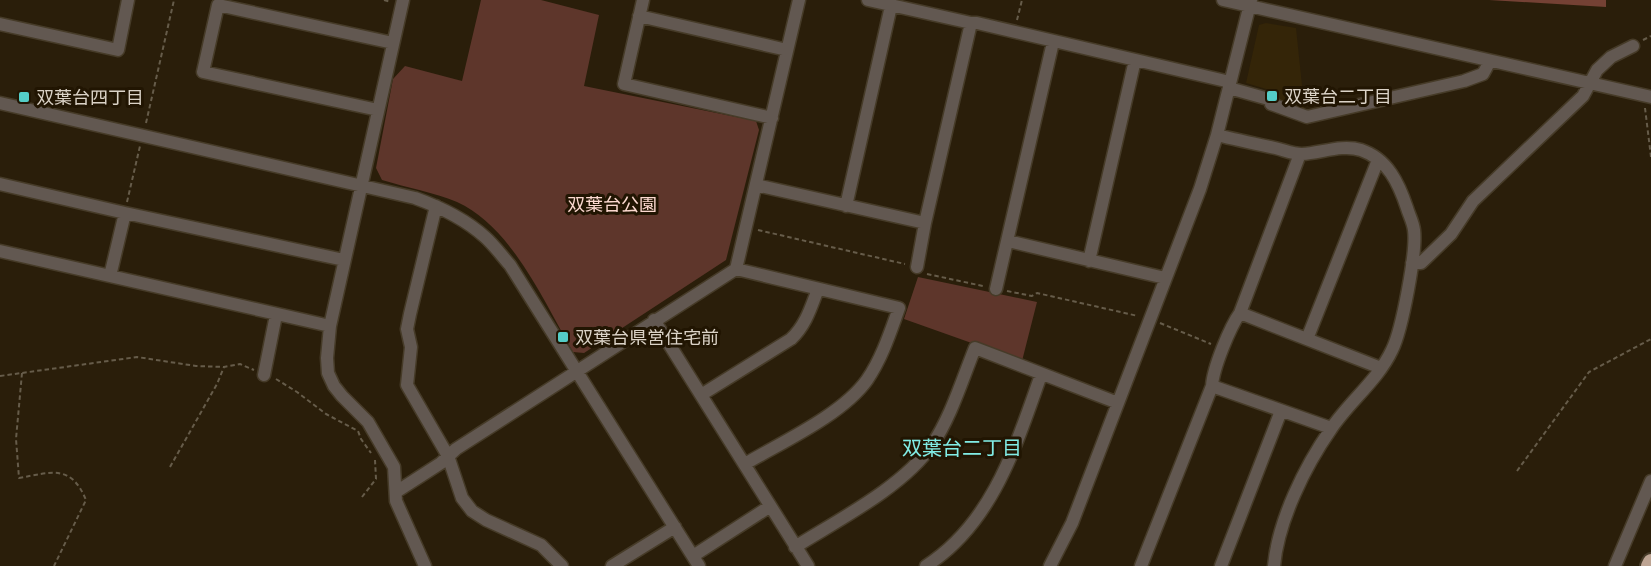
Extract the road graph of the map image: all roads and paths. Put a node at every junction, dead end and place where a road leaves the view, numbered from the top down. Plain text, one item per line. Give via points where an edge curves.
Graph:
1 (128, 0) edge
2 (174, 0) edge
3 (384, 0) edge
4 (403, 0) edge
5 (643, 0) edge
6 (799, 0) edge
7 (868, 0) edge
8 (1022, 0) edge
9 (1223, 0) edge
10 (388, 1) edge
11 (218, 2) edge
12 (1250, 3) edge
13 (891, 6) junction
14 (639, 16) junction
15 (971, 23) junction
16 (0, 24) edge
17 (1014, 32) junction
18 (1053, 42) junction
19 (393, 43) junction
20 (1633, 46) dead end
21 (787, 50) junction
22 (1135, 60) junction
23 (1490, 61) junction
24 (1588, 83) junction
25 (1230, 85) junction
26 (1648, 97) edge
27 (0, 103) edge
28 (378, 110) junction
29 (772, 118) junction
30 (146, 120) dead end
31 (1217, 135) junction
32 (139, 151) dead end
33 (1300, 154) junction
34 (1651, 157) edge
35 (1378, 160) junction
36 (0, 184) edge
37 (756, 184) junction
38 (361, 185) junction
39 (436, 206) junction
40 (846, 206) junction
41 (126, 208) junction
42 (925, 223) junction
43 (1008, 241) junction
44 (0, 251) edge
45 (344, 260) junction
46 (1089, 261) junction
47 (1412, 263) junction
48 (917, 267) dead end
49 (736, 268) junction
50 (110, 276) junction
51 (1165, 278) junction
52 (818, 289) junction
53 (996, 289) dead end
54 (1240, 313) junction
55 (276, 315) junction
56 (654, 320) junction
57 (330, 326) junction
58 (1307, 339) junction
59 (1651, 339) edge
60 (224, 367) junction
61 (1381, 368) junction
62 (577, 372) junction
63 (22, 373) junction
64 (264, 375) junction
65 (1041, 375) junction
66 (0, 376) edge
67 (1212, 386) junction
68 (701, 395) junction
69 (1118, 403) junction
70 (1281, 411) junction
71 (1331, 428) junction
72 (448, 456) junction
73 (745, 464) junction
74 (170, 467) dead end
75 (1517, 471) dead end
76 (1651, 481) edge
77 (396, 492) junction
78 (362, 497) dead end
79 (770, 507) junction
80 (675, 527) junction
81 (795, 546) junction
82 (696, 561) edge
83 (54, 566) edge
84 (425, 566) edge
85 (562, 566) edge
86 (612, 566) edge
87 (808, 566) edge
88 (926, 566) edge
89 (1050, 566) edge
90 (1141, 566) edge
91 (1221, 566) edge
92 (1274, 566) edge
93 (1615, 566) edge

1 - 16 street via 118,50
2 - 30 path
3 - 10 path
4 - 19 street
5 - 14 street
6 - 21 street
7 - 13 street
8 - 17 path
9 - 12 street
11 - 19 street
11 - 28 street via 203,72
12 - 23 street
12 - 25 street
13 - 15 street
13 - 40 street
14 - 21 street
14 - 29 street via 624,84
15 - 17 street
15 - 42 street
17 - 18 street
18 - 22 street
18 - 43 street
19 - 28 street
20 - 24 street via 1611,57
21 - 29 street
22 - 25 street
22 - 46 street
23 - 24 street
23 - 25 street via 1484,74 1464,81 1307,117
24 - 26 street
24 - 47 street via 1583,96 1473,201 1451,234 1421,263
25 - 31 street
26 - 34 path via 1644,114
27 - 38 street
28 - 38 street
29 - 37 street
31 - 33 street
31 - 51 street
32 - 41 path
33 - 35 street via 1342,148 1360,150
33 - 54 street
35 - 47 street via 1398,183 1414,228
35 - 58 street
36 - 41 street
37 - 40 street
37 - 49 street
38 - 39 street
38 - 45 street
39 - 62 street via 485,237 510,265
39 - 72 street via 410,315 407,385
40 - 42 street
41 - 45 street
41 - 50 street
42 - 48 street
43 - 46 street
43 - 53 street
44 - 50 street
45 - 57 street
46 - 51 street
47 - 61 street via 1400,328
49 - 52 street
49 - 56 street
50 - 55 street
51 - 69 street
52 - 68 street via 799,332
52 - 73 street via 899,308 887,342 866,382 838,409
54 - 58 street
54 - 67 street
55 - 57 street
55 - 64 street
56 - 62 street
56 - 68 street
57 - 77 street via 328,373 342,396 368,422 389,458 394,467
58 - 61 street
59 - 75 path via 1589,372
60 - 63 path via 137,357
60 - 64 path via 240,364
60 - 74 path
61 - 71 street
62 - 72 street
62 - 80 street
63 - 66 path
63 - 83 path via 16,438 19,478 67,474 79,484 86,500
64 - 78 path via 358,431 375,459 376,479
65 - 69 street
65 - 81 street via 975,348 932,445 914,465 881,493
65 - 88 street via 1003,475 985,506 963,536
67 - 70 street
67 - 90 street
68 - 73 street
69 - 89 street via 1072,524
70 - 71 street
70 - 91 street
71 - 92 street via 1306,471 1282,526
72 - 77 street
72 - 85 street via 462,498 472,511 541,545
73 - 79 street
76 - 93 street
77 - 84 street via 399,512
79 - 81 street
79 - 82 street
80 - 82 street
80 - 86 street
81 - 87 street

